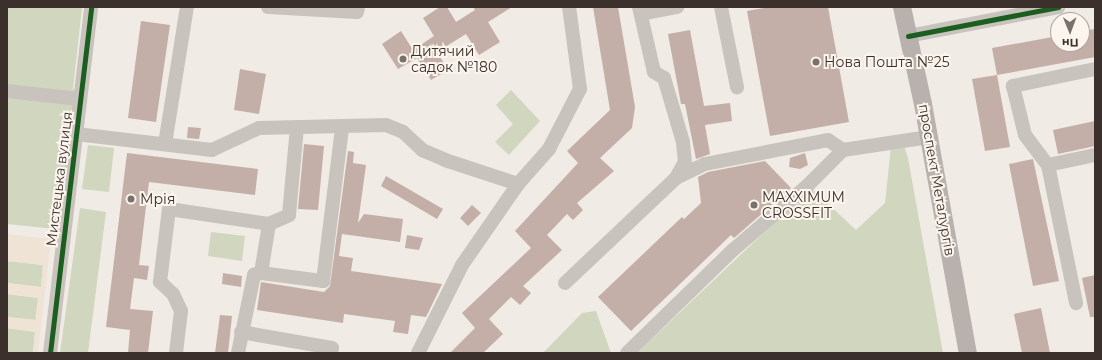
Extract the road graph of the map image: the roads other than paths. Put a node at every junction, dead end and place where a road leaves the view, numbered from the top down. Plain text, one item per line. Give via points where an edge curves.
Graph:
1 (91, 7) edge
2 (187, 7) edge
3 (268, 7) edge
4 (358, 7) edge
5 (569, 7) edge
6 (677, 7) edge
7 (722, 7) edge
8 (902, 7) edge
9 (1058, 7) edge
10 (640, 11) edge
11 (908, 36) junction
12 (1095, 70) edge
13 (737, 88) dead end
14 (7, 91) edge
15 (80, 99) junction
16 (297, 127) junction
17 (342, 128) junction
18 (76, 134) junction
19 (929, 137) junction
20 (165, 144) junction
21 (843, 150) junction
22 (1095, 155) edge
23 (1048, 165) junction
24 (676, 178) junction
25 (518, 184) junction
26 (269, 224) junction
27 (261, 272) junction
28 (565, 283) dead end
29 (1076, 302) dead end
30 (241, 332) junction
31 (50, 353) edge
32 (176, 353) edge
33 (238, 353) edge
34 (331, 353) edge
35 (418, 353) edge
36 (627, 353) edge
37 (968, 353) edge

1 - 15 street, Мистецька вулиця
2 - 20 street
3 - 4 street via 357,12
5 - 25 street via 580,89 549,149
6 - 10 street
7 - 13 street
8 - 11 main road, проспект Металургів
9 - 11 street
10 - 24 street via 654,72 664,78 683,142 684,162
11 - 19 main road, проспект Металургів
12 - 23 street via 1013,86 1025,135
14 - 15 street
15 - 18 street, Мистецька вулиця
16 - 17 street
16 - 20 street via 259,128 212,150
16 - 26 street via 289,215
17 - 25 street via 386,125 403,132 422,150
17 - 27 street via 322,281
18 - 20 street
18 - 31 street, Мистецька вулиця
19 - 21 street
19 - 37 main road, проспект Металургів
21 - 24 street via 828,140 705,164
21 - 36 street via 808,185 733,250
22 - 23 street
23 - 29 street
24 - 28 street
25 - 35 street via 462,265
26 - 27 street
26 - 32 street via 169,209 160,282 173,294 181,311
27 - 30 street via 254,274
30 - 33 street
30 - 34 street via 332,348

